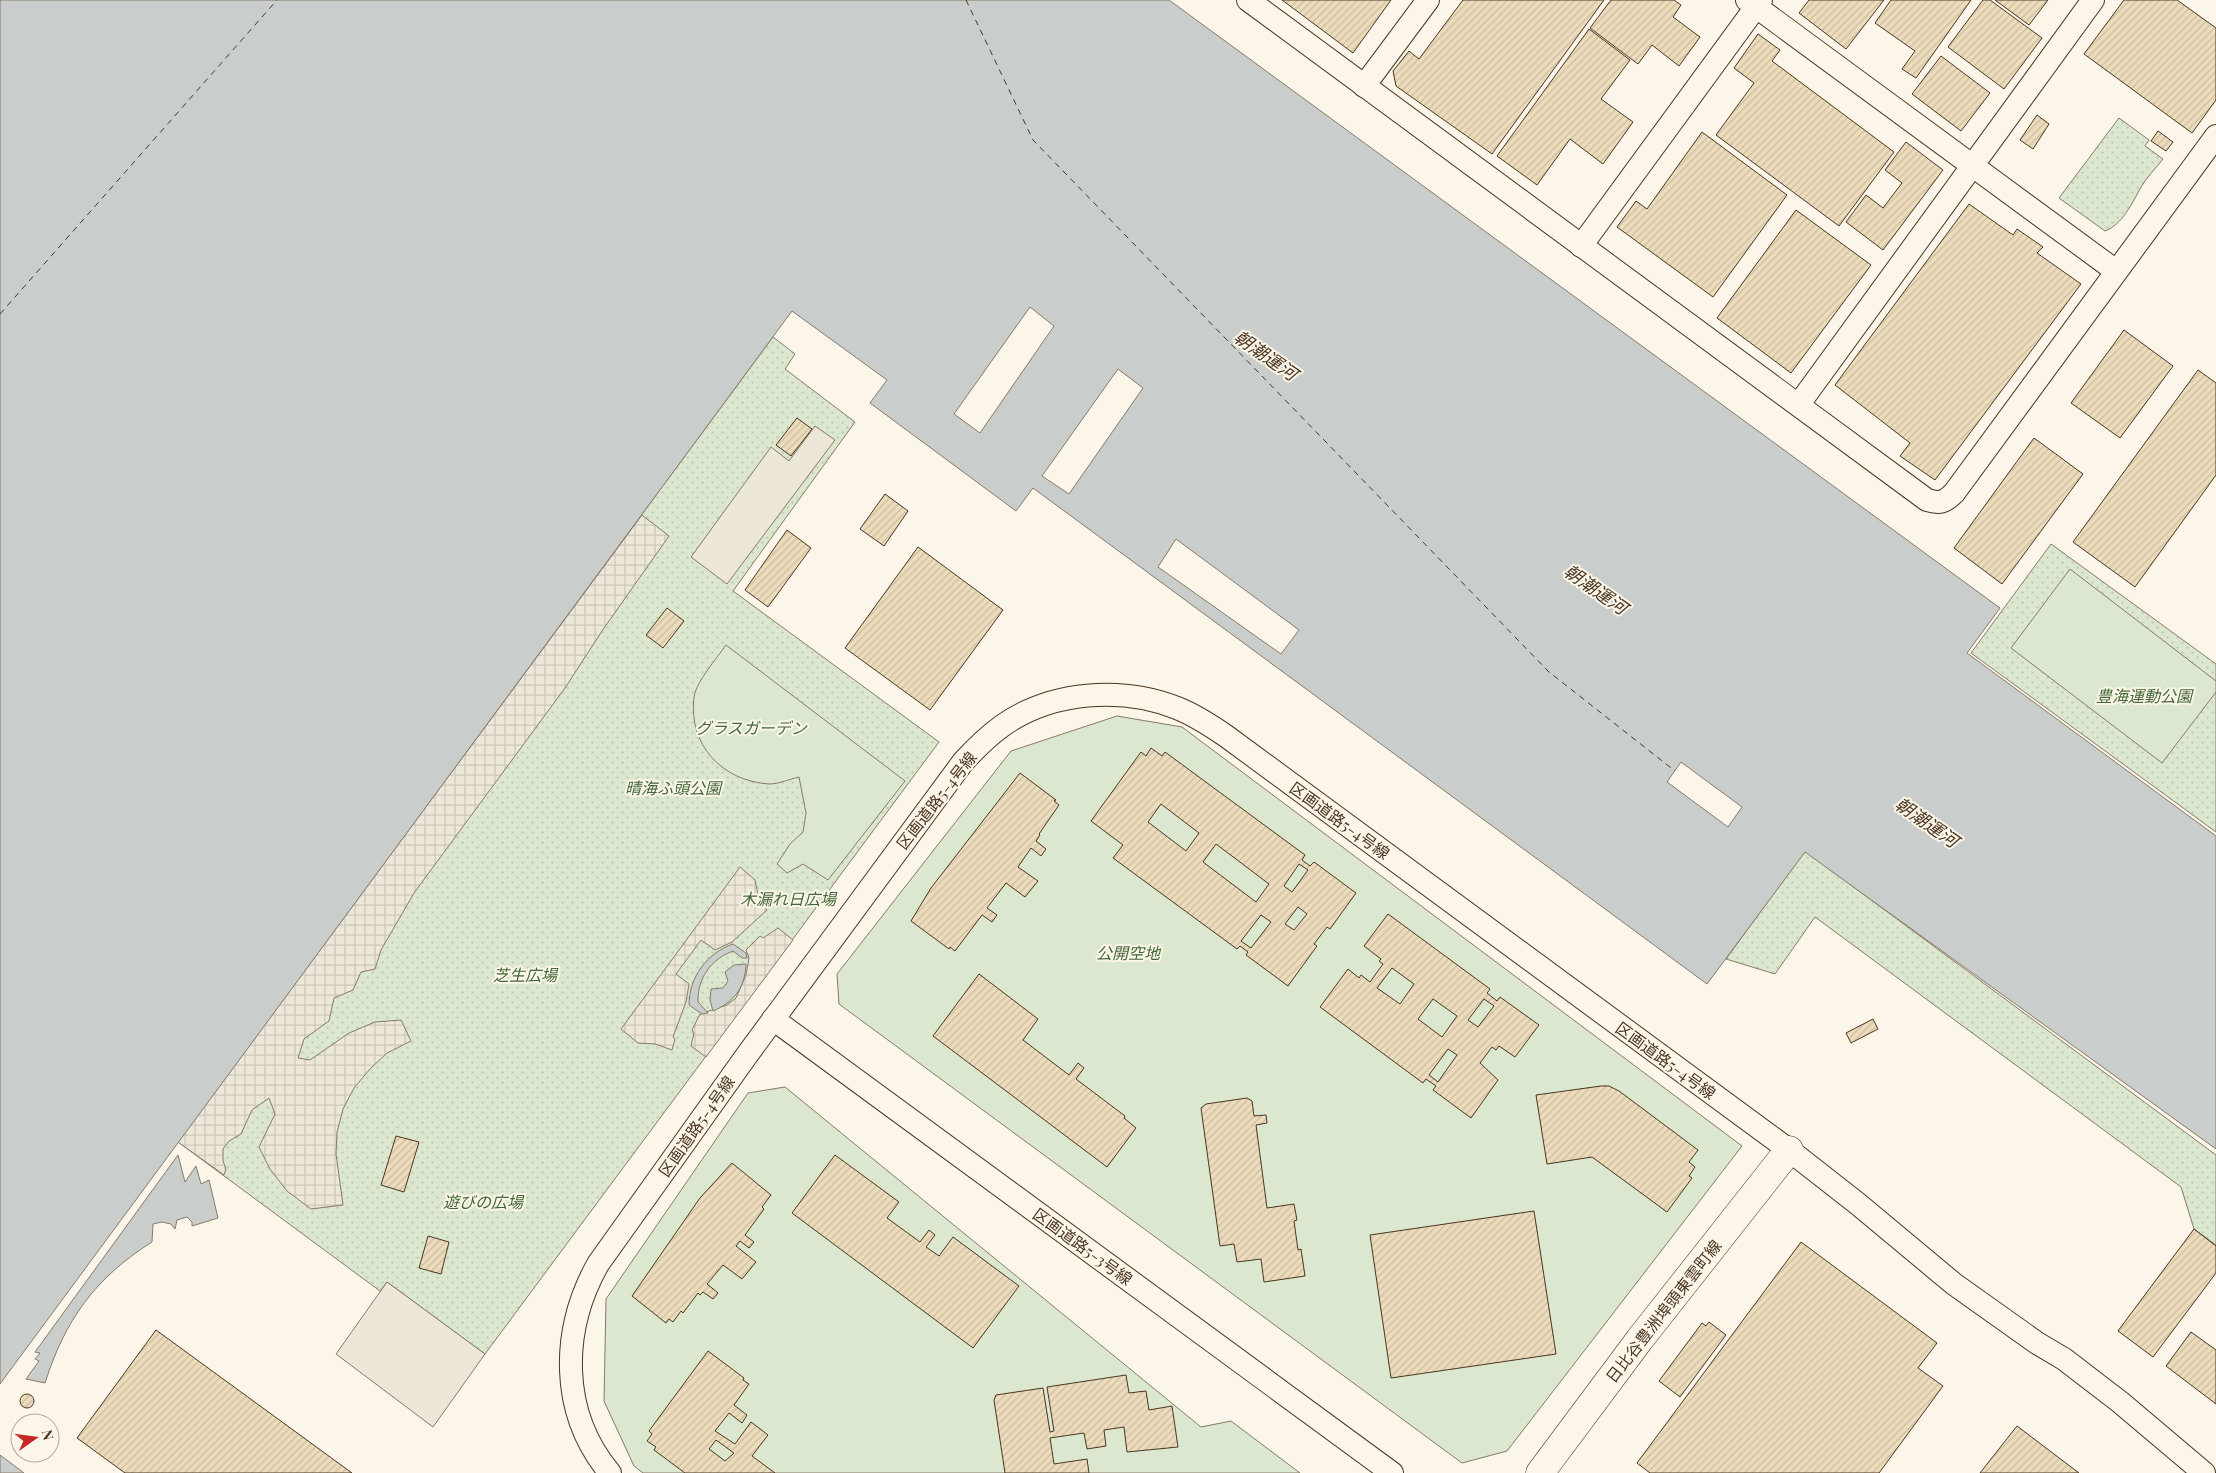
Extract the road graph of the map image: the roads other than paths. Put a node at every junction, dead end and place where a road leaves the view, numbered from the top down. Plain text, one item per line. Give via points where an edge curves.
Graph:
1 (1248, 0) edge
2 (1428, 0) edge
3 (2093, 0) edge
4 (1755, 2) edge
5 (1364, 86) junction
6 (2216, 136) edge
7 (1972, 165) junction
8 (1581, 246) junction
9 (2116, 271) junction
10 (1798, 404) junction
11 (773, 1019) junction
12 (1789, 1150) junction
13 (610, 1473) edge
14 (1392, 1473) edge
15 (1540, 1473) edge
16 (2204, 1473) edge

1 - 5 street
2 - 5 street
3 - 7 street
4 - 7 street
4 - 8 street
5 - 8 street
6 - 9 street
7 - 9 street
7 - 10 street
8 - 10 street
9 - 10 street via 1954,493 1942,502 1928,500
11 - 12 street, 区画道路5-4号線 via 942,789 980,744 1002,725 1049,704 1072,698 1121,695 1150,699 1202,719
11 - 13 street, 区画道路5-4号線 via 598,1264 581,1298 571,1338 573,1387 590,1444
11 - 14 street, 区画道路5-3号線
12 - 15 main road, 日比谷豊洲埠頭東雲町線 via 1640,1339
12 - 16 street, 区画道路5-4号線 via 1954,1284 2064,1359 2120,1402

